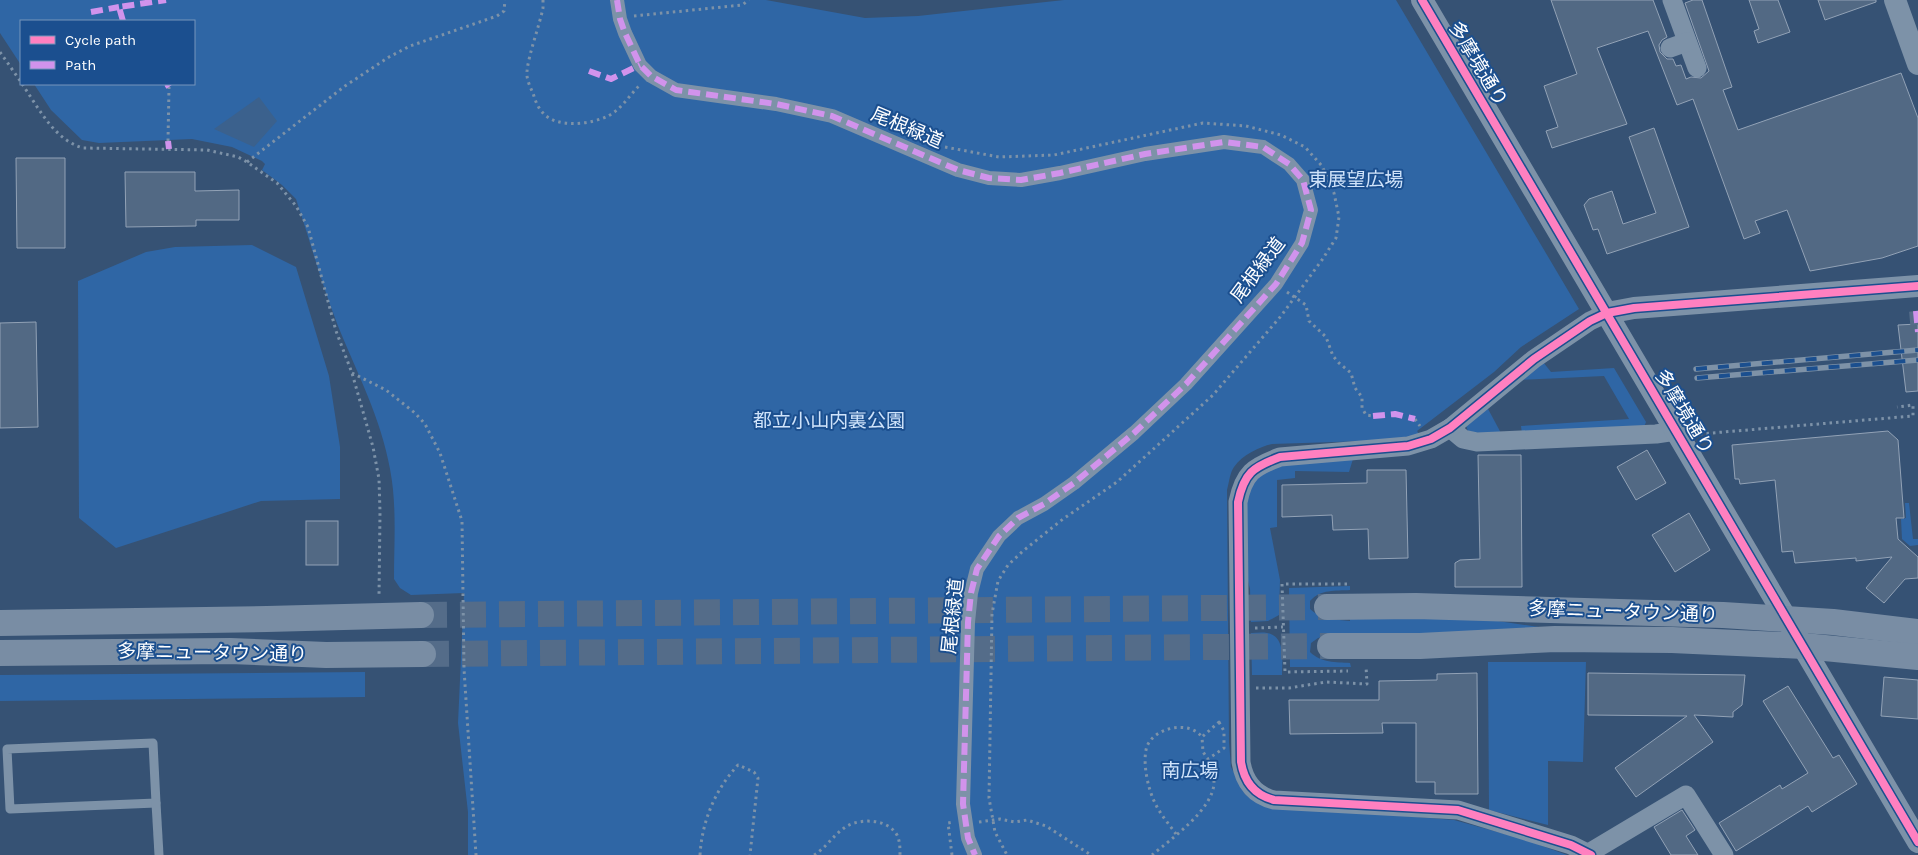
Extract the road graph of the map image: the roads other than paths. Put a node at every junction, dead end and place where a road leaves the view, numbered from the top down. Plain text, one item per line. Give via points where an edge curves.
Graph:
1 (617, 0) edge
2 (1422, 0) edge
3 (1672, 0) edge
4 (1895, 0) edge
5 (1918, 64) edge
6 (1697, 68) dead end
7 (1918, 286) edge
8 (1607, 313) junction
9 (1450, 428) junction
10 (1676, 430) junction
11 (1327, 606) tunnel mouth
12 (421, 615) tunnel mouth
13 (1787, 619) junction
14 (0, 623) edge
15 (1918, 632) edge
16 (1330, 646) tunnel mouth
17 (1804, 646) junction
18 (0, 654) edge
19 (423, 654) tunnel mouth
20 (1918, 657) edge
21 (156, 803) junction
22 (1918, 842) edge
23 (1590, 854) edge
24 (158, 855) edge
25 (975, 855) edge
26 (1724, 855) edge

1 - 25 street, 尾根緑道 via 625,33 640,65 651,76 676,90 776,104 832,116 958,170 989,178 1022,180 1145,154 1224,142 1263,147 1289,164 1303,180 1310,210 1302,243 1276,284 1186,384 1074,483 1018,518 999,536 977,570 968,622 963,804 968,838
2 - 8 street, 多摩境通り
3 - 6 street via 1679,45
4 - 5 street
7 - 8 street via 1634,308
8 - 9 street via 1534,359
8 - 10 street, 多摩境通り
9 - 10 street via 1463,439 1477,442 1656,434
9 - 23 street via 1430,440 1408,446 1280,457 1263,463 1248,474 1238,502 1243,772 1251,786 1265,798 1458,810
10 - 13 street, 多摩境通り
11 - 13 main road, 多摩ニュータウン通り via 1416,606
12 - 14 main road, 多摩ニュータウン通り
13 - 15 main road, 多摩ニュータウン通り
13 - 17 street, 多摩境通り
16 - 17 main road, 多摩ニュータウン通り via 1420,646 1555,639
17 - 20 main road, 多摩ニュータウン通り
17 - 22 street, 多摩境通り
18 - 19 main road, 多摩ニュータウン通り via 230,651 326,655
21 - 21 lane via 153,743 7,748 10,809
21 - 24 lane
23 - 26 street via 1686,795

